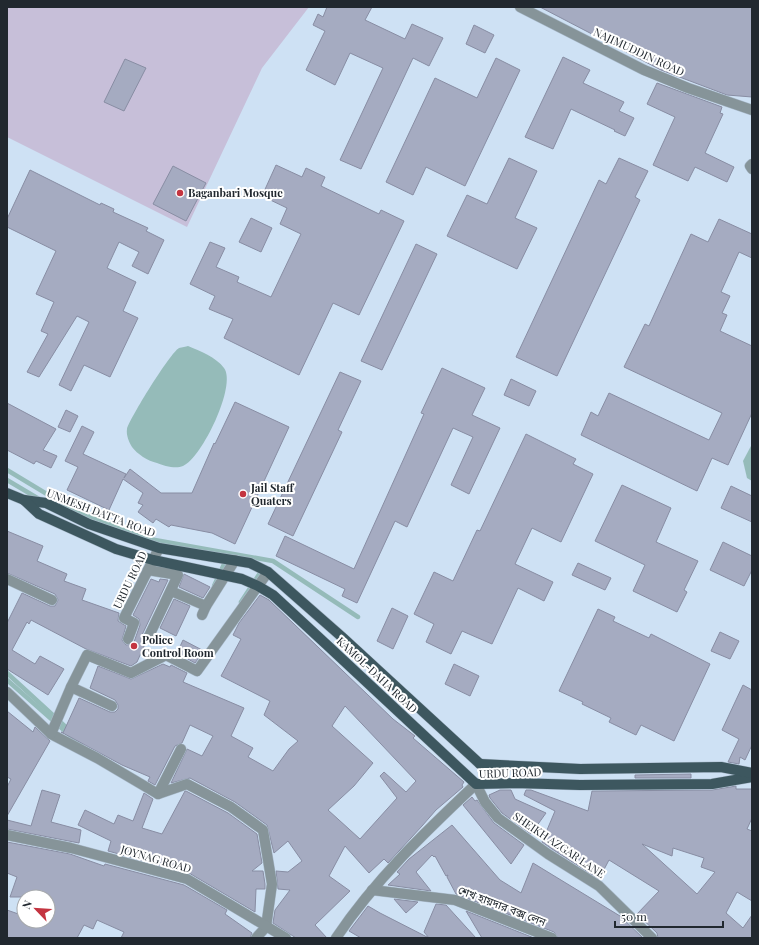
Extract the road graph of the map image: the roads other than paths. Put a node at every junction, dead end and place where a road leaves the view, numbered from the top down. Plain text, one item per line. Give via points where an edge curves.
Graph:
1 (520, 7) edge
2 (752, 110) edge
3 (752, 164) edge
4 (752, 169) edge
5 (7, 493) edge
6 (24, 500) junction
7 (125, 538) junction
8 (159, 548) junction
9 (122, 550) junction
10 (153, 560) junction
11 (235, 560) junction
12 (250, 563) junction
13 (148, 570) junction
14 (268, 572) junction
15 (226, 575) junction
16 (7, 579) edge
17 (242, 579) junction
18 (280, 580) joint
19 (258, 586) junction
20 (171, 591) junction
21 (52, 600) dead end
22 (148, 638) dead end
23 (128, 639) dead end
24 (71, 687) junction
25 (7, 692) edge
26 (112, 706) dead end
27 (51, 734) junction
28 (181, 749) dead end
29 (480, 764) junction
30 (499, 764) junction
31 (752, 773) edge
32 (752, 777) edge
33 (472, 781) junction
34 (498, 783) junction
35 (158, 794) junction
36 (7, 835) edge
37 (372, 890) junction
38 (266, 927) junction
39 (256, 938) edge
40 (286, 938) edge
41 (336, 938) edge
42 (552, 938) edge
43 (652, 938) edge

1 - 2 street, NAJIMUDDIN ROAD via 644,70
3 - 4 street
5 - 6 main road, UNMESH DATTA ROAD
6 - 7 main road, UNMESH DATTA ROAD via 46,503
6 - 9 main road, KAMOL-DAHA ROAD via 39,514
7 - 8 main road, UNMESH DATTA ROAD
7 - 9 main road
8 - 10 street, URDU ROAD
8 - 11 main road, UNMESH DATTA ROAD
9 - 10 main road, KAMOL-DAHA ROAD
10 - 13 street, URDU ROAD
10 - 15 main road, KAMOL-DAHA ROAD
11 - 12 main road, UNMESH DATTA ROAD
11 - 15 street
12 - 14 main road, UNMESH DATTA ROAD
12 - 17 main road
13 - 20 street via 178,575
13 - 23 street, URDU ROAD via 124,618 134,623
14 - 18 main road, UNMESH DATTA ROAD
14 - 19 street
15 - 17 main road, KAMOL-DAHA ROAD
15 - 20 street via 204,611
16 - 21 street
17 - 19 main road, KAMOL-DAHA ROAD
18 - 29 main road, KAMOL-DAHA ROAD
19 - 24 street via 197,671 166,655 131,673 87,654
19 - 33 main road, KAMOL-DAHA ROAD via 273,595 327,644
20 - 22 street
24 - 26 street
24 - 27 street
25 - 27 street
27 - 35 street
28 - 35 street
29 - 30 main road, URDU ROAD
29 - 33 main road
30 - 31 main road, URDU ROAD via 580,769 721,767
30 - 34 main road
32 - 34 main road, URDU ROAD via 712,784
33 - 34 main road, URDU ROAD
33 - 37 street, URDU ROAD
33 - 43 street, SHEIKH AZGAR LANE via 498,818 599,886
35 - 38 street via 187,784 231,807 263,830 272,884
36 - 38 street, JOYNAG ROAD via 71,848 187,879
37 - 41 street, URDU ROAD
37 - 42 street, শেখ হায়দার বক্স লেন via 455,900
38 - 39 street
38 - 40 street, JOYNAG ROAD

